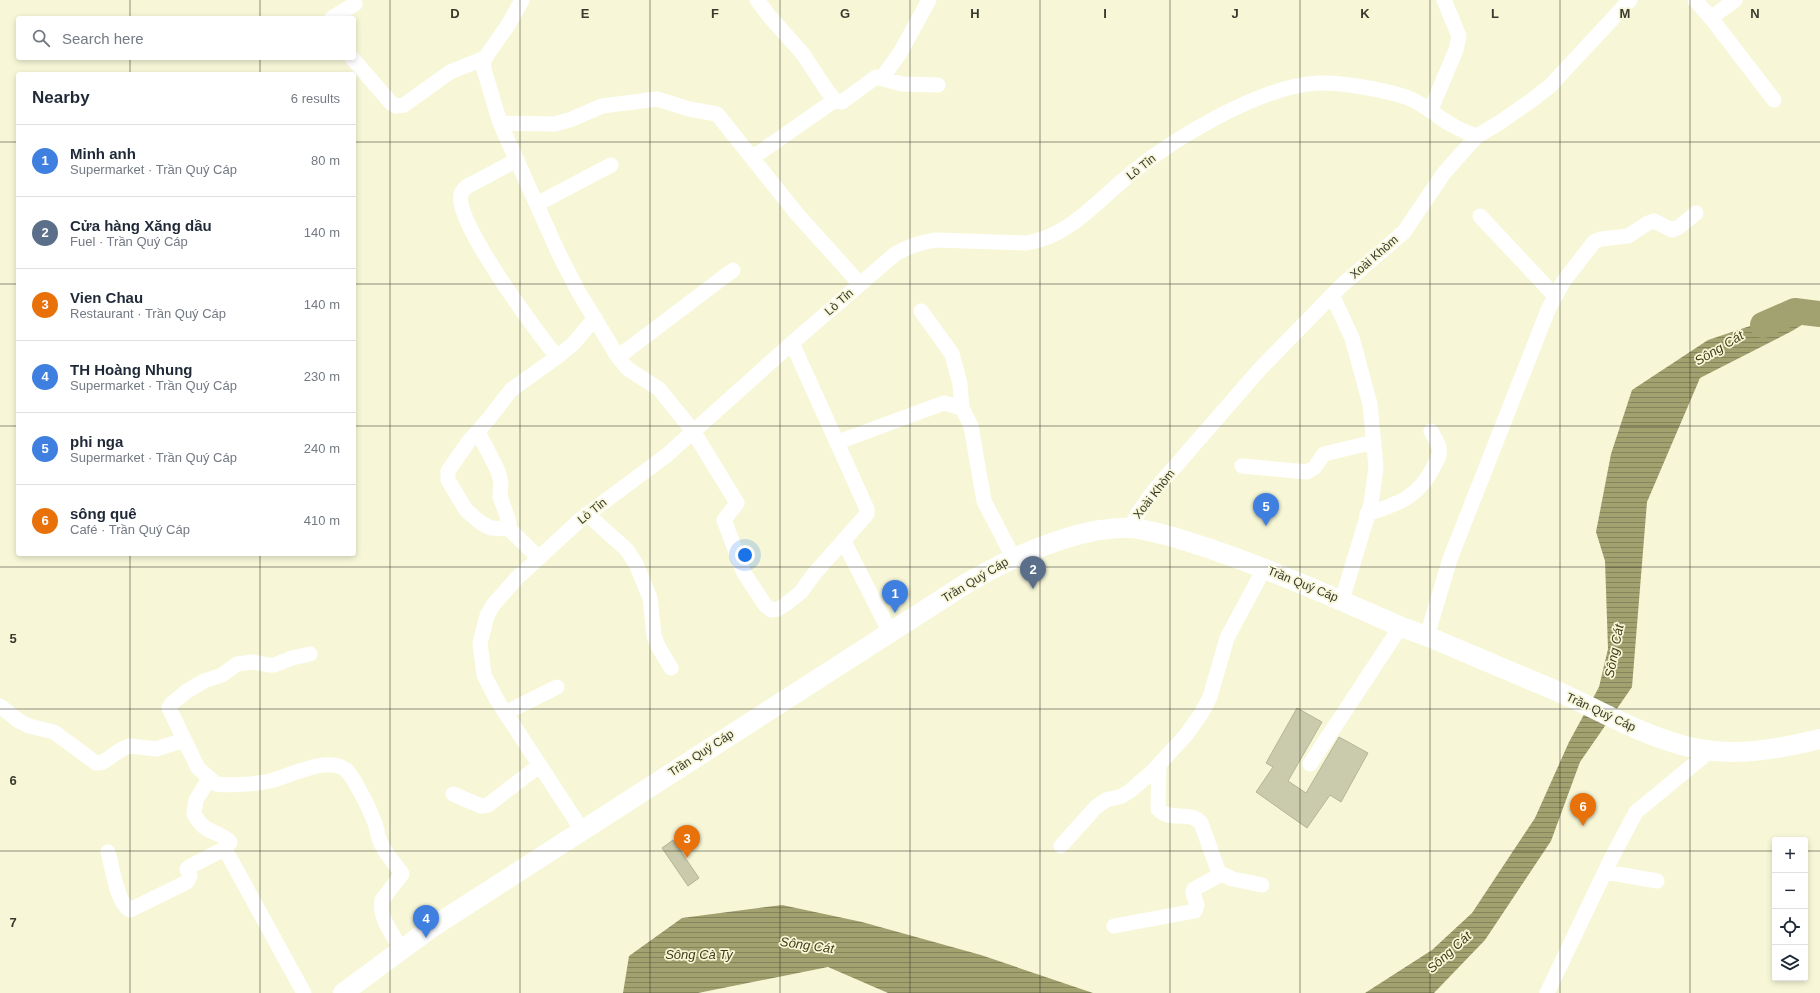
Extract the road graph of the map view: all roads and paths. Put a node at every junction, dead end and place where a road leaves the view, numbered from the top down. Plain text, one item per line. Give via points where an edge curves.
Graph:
1 (522, 0) edge
2 (757, 0) edge
3 (929, 0) edge
4 (1444, 0) edge
5 (1630, 0) edge
6 (1695, 0) edge
7 (1735, 0) edge
8 (355, 4) dead end
9 (335, 16) edge
10 (1711, 18) junction
11 (485, 58) junction
12 (354, 60) edge
13 (882, 78) junction
14 (938, 85) dead end
15 (835, 100) junction
16 (1774, 100) dead end
17 (1431, 110) junction
18 (500, 122) junction
19 (1477, 136) junction
20 (752, 158) junction
21 (517, 160) junction
22 (611, 165) dead end
23 (537, 204) junction
24 (1696, 213) dead end
25 (1480, 216) dead end
26 (733, 270) dead end
27 (860, 284) junction
28 (1332, 296) junction
29 (1555, 296) junction
30 (921, 311) dead end
31 (596, 318) junction
32 (792, 343) junction
33 (557, 357) junction
34 (618, 357) junction
35 (962, 408) junction
36 (693, 431) junction
37 (1431, 431) dead end
38 (478, 432) junction
39 (838, 442) junction
40 (1374, 442) junction
41 (1242, 466) dead end
42 (587, 514) junction
43 (1367, 514) junction
44 (1130, 528) junction
45 (509, 529) junction
46 (844, 542) junction
47 (538, 557) junction
48 (1013, 558) junction
49 (1264, 568) junction
50 (1342, 600) junction
51 (1401, 626) junction
52 (890, 632) junction
53 (1427, 636) junction
54 (310, 654) dead end
55 (671, 668) dead end
56 (557, 687) dead end
57 (0, 706) edge
58 (505, 713) junction
59 (1820, 739) edge
60 (184, 740) junction
61 (1711, 750) junction
62 (1310, 764) dead end
63 (540, 765) junction
64 (1159, 765) junction
65 (209, 780) junction
66 (453, 794) dead end
67 (582, 830) junction
68 (1062, 846) dead end
69 (223, 850) junction
70 (108, 852) dead end
71 (1606, 872) junction
72 (1219, 873) junction
73 (1657, 881) dead end
74 (1262, 885) dead end
75 (1114, 926) dead end
76 (401, 949) junction
77 (304, 993) edge
78 (343, 993) edge
79 (1547, 993) edge

1 - 11 street
2 - 15 street via 802,54
3 - 13 street via 900,53
4 - 17 street via 1459,36 1456,50
5 - 19 street, Xoài Khòm via 1550,86 1505,120
6 - 10 street
7 - 10 street
8 - 9 street
10 - 16 street
11 - 12 street via 450,72 404,104 396,106
11 - 18 street via 483,66
13 - 14 street via 902,84
13 - 15 street via 876,77 842,102
15 - 20 street
17 - 19 street, Lò Tỉn via 1450,125
17 - 27 street, Lò Tỉn via 1424,104 1404,96 1337,84 1319,83 1284,90 1255,99 1178,140 1135,170 1082,216 1050,237 1026,243 936,240 923,242 907,246 895,254
18 - 20 street via 555,124 602,106 657,99 717,114
18 - 21 street
19 - 28 street, Xoài Khòm via 1444,173 1404,232
20 - 27 street via 797,214
21 - 23 street
21 - 33 street via 466,187 461,195 461,203 468,224 484,252 537,333
22 - 23 street
23 - 31 street via 559,254
24 - 29 street via 1672,230 1654,221 1628,236 1601,238 1594,242
25 - 29 street
26 - 34 street
27 - 32 street, Lò Tỉn
28 - 40 street via 1352,338 1370,404
28 - 44 street, Xoài Khòm via 1237,395 1153,492
29 - 53 street via 1450,559
30 - 35 street via 952,354 960,384
31 - 33 street via 573,344
31 - 34 street
32 - 36 street, Lò Tỉn
32 - 39 street
33 - 38 street via 510,390
34 - 36 street via 628,369 659,389
35 - 39 street via 944,403
35 - 48 street via 971,426 984,501
36 - 42 street, Lò Tỉn via 653,467
36 - 46 street via 737,503 724,520 744,573 768,609 778,609 801,592
37 - 43 street via 1439,448 1438,459 1428,479 1399,504
38 - 45 street via 498,471 501,483 500,496
38 - 45 street via 452,463 448,471 448,480 466,510 481,523 491,528
39 - 46 street via 868,509 864,520
40 - 41 street via 1324,454 1314,468 1307,472
40 - 43 street via 1376,467 1371,504
42 - 47 street, Lò Tỉn
42 - 55 street via 627,550 636,564 650,598 654,636
43 - 50 street
44 - 48 main road, Trần Quý Cáp via 1076,536
44 - 49 main road, Trần Quý Cáp via 1189,542
45 - 47 street
46 - 52 street
47 - 58 street, Lò Tỉn via 493,605 482,632 480,651 484,675
48 - 52 main road, Trần Quý Cáp via 967,583
49 - 50 main road, Trần Quý Cáp
49 - 64 street via 1227,638 1210,697 1201,714
50 - 51 main road, Trần Quý Cáp
51 - 53 main road, Trần Quý Cáp
51 - 62 street
52 - 67 main road, Trần Quý Cáp
53 - 61 main road, Trần Quý Cáp via 1635,728 1677,744
54 - 60 street via 268,665 253,662 237,664 222,675 187,690 169,708
56 - 58 street
57 - 60 street via 19,722 54,732 96,763 103,762 130,746 156,749
58 - 63 street, Lò Tỉn
59 - 61 main road, Trần Quý Cáp via 1768,750
60 - 65 street via 198,768
61 - 71 street via 1636,812
63 - 66 street via 488,805 481,806
63 - 67 street, Lò Tỉn
64 - 68 street via 1122,796 1102,802
64 - 72 street via 1158,809 1162,814 1193,818 1201,823
65 - 69 street via 196,800 194,814 204,827 230,842
65 - 76 street via 221,785 257,783 327,765 346,770 374,819 383,847 402,874 381,904 382,913
67 - 76 main road, Trần Quý Cáp
69 - 70 street via 189,866 188,882 130,910 125,907 117,890
69 - 77 street via 228,854
71 - 73 street
71 - 79 street
72 - 74 street via 1233,879
72 - 75 street via 1194,889 1197,905 1194,911
76 - 78 main road, Trần Quý Cáp

